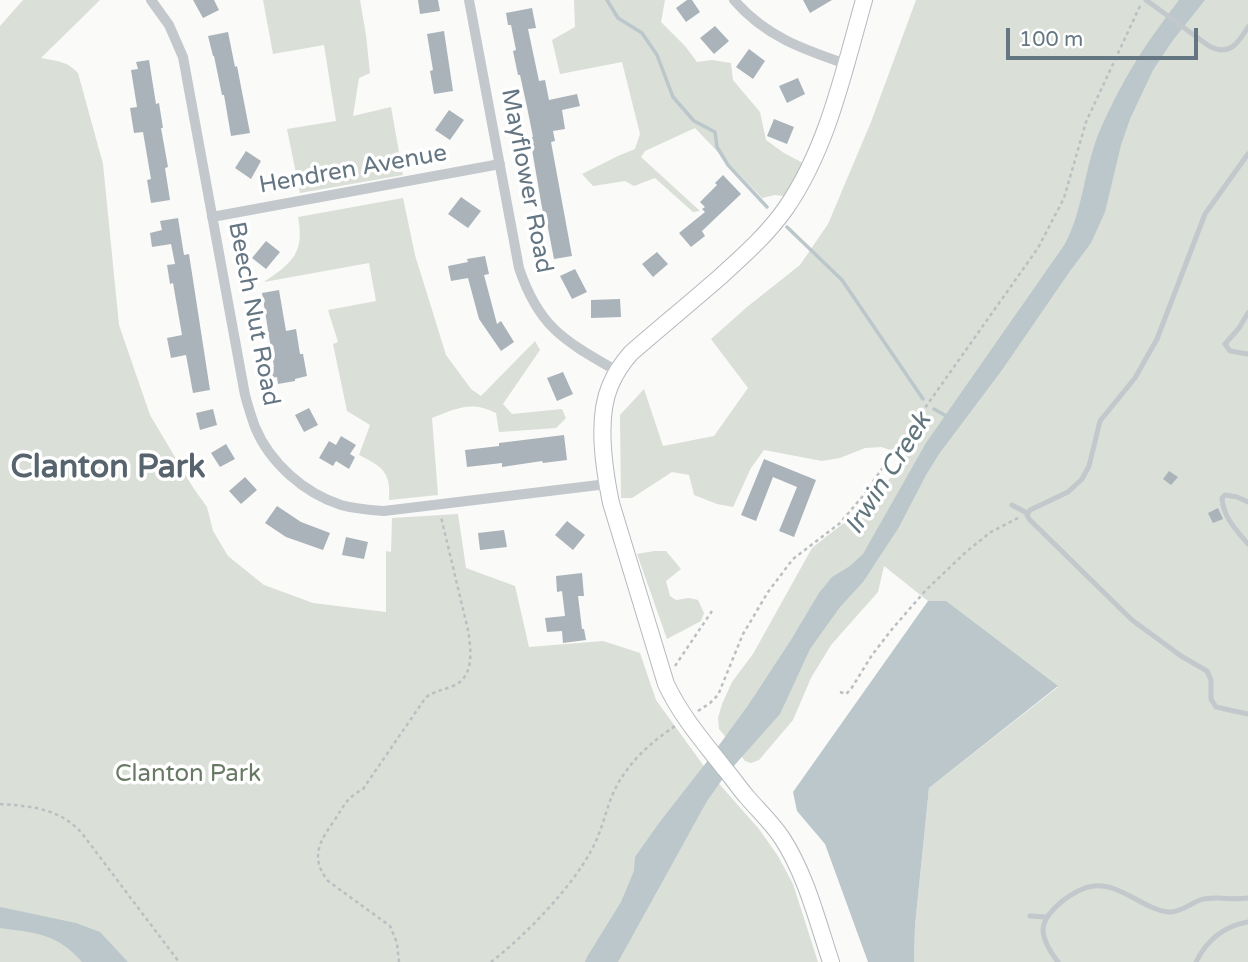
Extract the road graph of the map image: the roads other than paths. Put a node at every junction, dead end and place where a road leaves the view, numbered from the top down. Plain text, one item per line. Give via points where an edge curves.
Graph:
1 (151, 0) edge
2 (469, 0) edge
3 (734, 0) edge
4 (864, 0) edge
5 (1144, 0) edge
6 (1248, 27) edge
7 (846, 64) junction
8 (1248, 154) edge
9 (500, 164) junction
10 (212, 217) junction
11 (1248, 313) edge
12 (1248, 354) edge
13 (617, 371) junction
14 (607, 484) junction
15 (1248, 502) edge
16 (1012, 505) dead end
17 (1027, 513) junction
18 (1248, 544) edge
19 (1248, 714) edge
20 (1248, 898) edge
21 (1030, 916) dead end
22 (1046, 917) junction
23 (1248, 922) edge
24 (831, 962) edge
25 (1058, 962) edge
26 (1196, 962) edge

1 - 10 street, Beech Nut Road via 183,57
2 - 9 street, Mayflower Road
3 - 7 street via 778,37
4 - 7 street
5 - 6 lane via 1209,46 1222,50 1237,44
7 - 13 street via 818,149 786,208 753,247 631,353
8 - 17 lane via 1205,214 1157,339 1135,378 1100,421 1082,479 1068,492
9 - 10 street, Hendren Avenue
9 - 13 street, Mayflower Road via 519,268 530,298 557,333
10 - 14 street, Beech Nut Road via 241,377 255,428 269,453 301,484 341,505 384,511
11 - 12 lane via 1226,344 1230,351
13 - 14 street via 604,408
14 - 24 street via 675,704 783,839
15 - 18 lane via 1229,494 1222,498 1228,517
16 - 17 lane
17 - 19 lane via 1132,620 1207,671 1216,707
20 - 22 lane via 1209,899 1169,912 1121,891 1096,886 1075,892
21 - 22 lane
22 - 25 lane via 1045,940
23 - 26 lane via 1219,932

